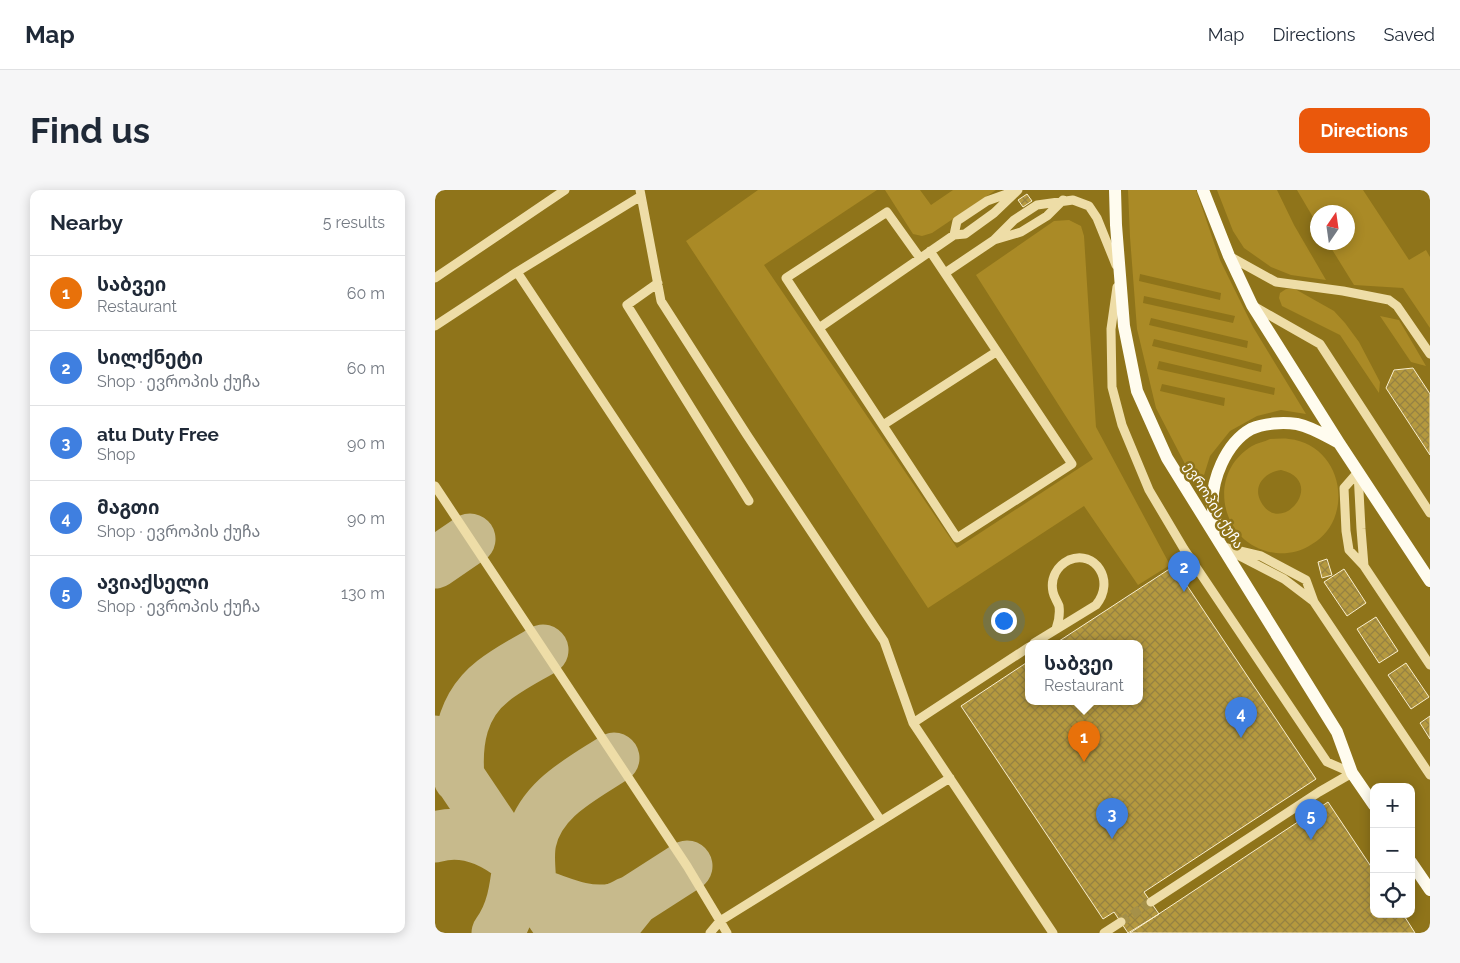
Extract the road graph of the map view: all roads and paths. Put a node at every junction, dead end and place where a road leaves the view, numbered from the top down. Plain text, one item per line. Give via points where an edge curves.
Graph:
1 (565, 190) edge
2 (1018, 190) edge
3 (1115, 190) edge
4 (1203, 190) edge
5 (640, 193) edge
6 (1063, 200) junction
7 (954, 235) junction
8 (994, 240) junction
9 (930, 251) junction
10 (1229, 256) junction
11 (920, 258) junction
12 (517, 272) junction
13 (945, 272) junction
14 (1119, 272) junction
15 (435, 278) edge
16 (658, 283) junction
17 (1252, 305) junction
18 (435, 326) edge
19 (819, 328) junction
20 (996, 352) junction
21 (1430, 354) edge
22 (883, 425) junction
23 (1339, 443) junction
24 (1358, 472) junction
25 (435, 486) edge
26 (749, 501) dead end
27 (1430, 513) edge
28 (1223, 548) junction
29 (1364, 566) junction
30 (1430, 581) edge
31 (1056, 629) junction
32 (1039, 640) edge
33 (1025, 649) edge
34 (1430, 665) edge
35 (913, 723) junction
36 (1352, 772) junction
37 (1430, 775) edge
38 (950, 778) junction
39 (1370, 799) edge
40 (881, 821) junction
41 (1415, 868) edge
42 (1430, 890) edge
43 (1151, 902) tunnel mouth
44 (720, 921) junction
45 (1121, 922) tunnel mouth
46 (710, 933) edge
47 (727, 933) edge
48 (1053, 933) edge
49 (1104, 933) edge

1 - 15 lane
2 - 7 lane via 965,234
2 - 7 lane via 987,201 957,221
3 - 14 main road, ევროპის ქუჩა
4 - 10 main road
5 - 12 lane
5 - 16 lane
6 - 8 lane via 1047,216 1021,232
6 - 8 lane via 1037,205 1014,220
6 - 14 lane via 1089,206
7 - 9 lane
8 - 13 lane
9 - 11 lane
9 - 13 lane
10 - 17 main road
10 - 21 lane via 1276,282 1389,300 1397,306
11 - 19 lane
11 - 19 lane via 887,212 786,278
12 - 18 lane
12 - 40 lane
13 - 20 lane
14 - 28 main road, ევროპის ქუჩა via 1124,326 1137,391 1167,458
14 - 36 lane via 1111,329 1112,387 1122,425 1149,490 1327,762
16 - 26 lane via 627,305
16 - 35 lane via 661,301 884,642
17 - 23 main road
17 - 27 lane via 1320,344
19 - 22 lane
20 - 22 lane
20 - 22 lane via 1072,464 957,538
23 - 24 main road
23 - 28 main road via 1313,429 1276,423 1252,429 1234,443 1221,462 1215,482 1213,508
24 - 29 lane
24 - 29 lane via 1344,488 1346,531 1349,550
24 - 30 main road
25 - 44 lane via 687,866
28 - 36 main road, ევროპის ქუჩა via 1337,732
28 - 37 lane via 1284,579 1314,602
29 - 34 lane
31 - 31 lane via 1102,598 1105,581 1097,566 1089,561 1072,559 1058,568 1054,576 1053,593 1059,605
31 - 32 lane
33 - 35 lane
35 - 38 lane
36 - 39 main road, ევროპის ქუჩა
36 - 43 lane
38 - 40 lane
38 - 48 lane
40 - 44 lane
41 - 42 main road
44 - 46 lane
44 - 47 lane
45 - 49 lane

